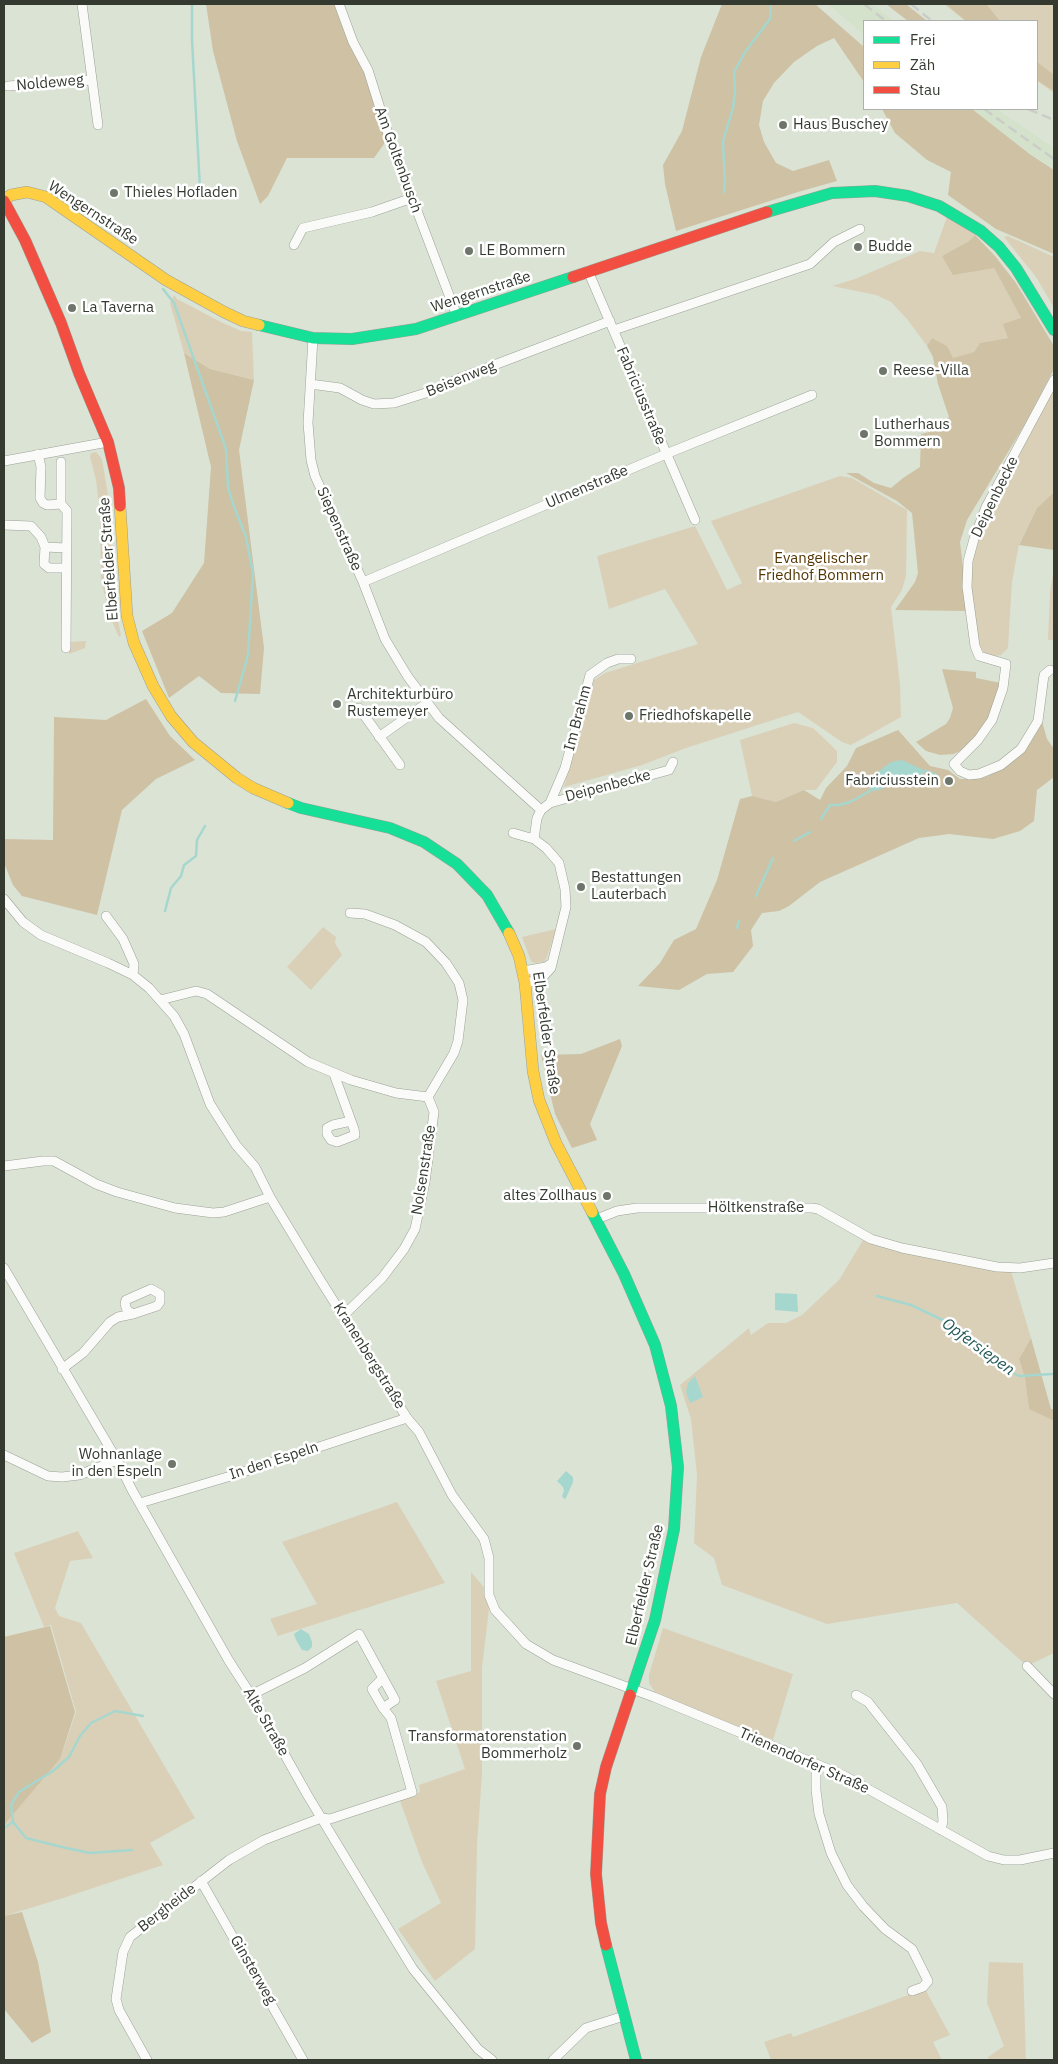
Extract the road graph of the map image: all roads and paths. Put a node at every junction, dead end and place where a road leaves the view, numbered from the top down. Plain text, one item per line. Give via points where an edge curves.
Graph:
1 (82, 4) edge
2 (339, 4) edge
3 (91, 80) junction
4 (8, 86) dead end
5 (98, 125) dead end
6 (412, 198) junction
7 (4, 200) edge
8 (860, 229) dead end
9 (294, 246) dead end
10 (588, 271) junction
11 (457, 316) junction
12 (610, 321) junction
13 (614, 330) junction
14 (1054, 330) edge
15 (313, 338) junction
16 (1054, 380) edge
17 (310, 384) junction
18 (812, 395) dead end
19 (108, 442) junction
20 (38, 454) junction
21 (666, 454) junction
22 (4, 462) edge
23 (62, 462) dead end
24 (61, 504) junction
25 (695, 520) dead end
26 (4, 524) edge
27 (45, 547) junction
28 (66, 548) junction
29 (66, 568) junction
30 (363, 582) junction
31 (66, 648) dead end
32 (631, 658) dead end
33 (1050, 670) dead end
34 (427, 703) junction
35 (359, 708) dead end
36 (379, 737) junction
37 (673, 762) dead end
38 (400, 765) dead end
39 (550, 803) junction
40 (541, 810) junction
41 (514, 833) dead end
42 (534, 839) junction
43 (4, 899) edge
44 (350, 913) dead end
45 (106, 916) dead end
46 (552, 963) junction
47 (523, 971) junction
48 (133, 975) junction
49 (525, 983) junction
50 (160, 1000) junction
51 (334, 1074) junction
52 (428, 1097) junction
53 (351, 1121) dead end
54 (4, 1166) edge
55 (270, 1196) junction
56 (597, 1219) junction
57 (1054, 1263) edge
58 (4, 1268) edge
59 (133, 1314) dead end
60 (344, 1316) junction
61 (62, 1369) junction
62 (407, 1418) junction
63 (4, 1455) edge
64 (117, 1460) junction
65 (140, 1503) junction
66 (1028, 1666) dead end
67 (383, 1678) junction
68 (632, 1690) junction
69 (1054, 1694) edge
70 (251, 1695) junction
71 (856, 1695) dead end
72 (383, 1708) junction
73 (816, 1764) junction
74 (321, 1818) junction
75 (940, 1830) junction
76 (1054, 1852) edge
77 (201, 1881) junction
78 (912, 1991) dead end
79 (624, 2016) junction
80 (147, 2060) edge
81 (303, 2060) edge
82 (492, 2060) edge
83 (553, 2060) edge
84 (636, 2060) edge

1 - 3 street
2 - 6 street, Am Goltenbusch via 368,70
3 - 4 street, Noldeweg
3 - 5 street
6 - 9 street via 372,212 303,228
6 - 11 street, Am Goltenbusch
7 - 15 main road, Wengernstraße via 27,192 46,197 166,280 224,312 268,329
7 - 19 main road, Elberfelder Straße via 61,323
8 - 13 street via 834,242 810,264
10 - 11 main road, Wengernstraße
10 - 12 street, Fabriciusstraße
10 - 14 main road, Wengernstraße via 832,193 889,192 939,206 986,235 1016,268
11 - 15 main road, Wengernstraße via 416,329 377,336
12 - 13 street, Fabriciusstraße
12 - 17 street, Beisenweg via 394,403 374,404 340,388
13 - 21 street, Fabriciusstraße
15 - 17 street, Siepenstraße
16 - 33 street, Deipenbecke via 986,507 968,562 967,587 975,646 979,656 1006,664 1005,681 992,720 954,764 960,771 969,775 979,774 1001,765 1021,749 1040,712 1044,675
17 - 30 street, Siepenstraße via 308,434 312,468
18 - 21 street, Ulmenstraße
19 - 20 street
19 - 47 main road, Elberfelder Straße via 119,488 130,632 152,686 178,726 203,752 253,788 301,808 400,832 446,856 469,875 494,906 513,939
20 - 22 street
20 - 24 street via 40,498 47,505
21 - 25 street, Fabriciusstraße
21 - 30 street, Ulmenstraße
23 - 24 street
24 - 28 street via 67,511
26 - 27 street via 31,526
27 - 28 street
27 - 29 street via 44,564
28 - 29 street
29 - 31 street
30 - 34 street, Siepenstraße via 390,649
32 - 39 street, Im Brahm via 612,661 590,674 565,768
34 - 36 street
34 - 40 street, Siepenstraße via 439,718
35 - 36 street
36 - 38 street
37 - 39 street, Deipenbecke via 669,770
39 - 40 street, Deipenbecke
40 - 42 street
41 - 42 street
42 - 46 street via 559,863 566,888 564,916
43 - 48 street, Kranenbergstraße via 23,922 41,935
44 - 52 street via 365,914 395,925 426,942 459,983 463,1000 458,1041
45 - 48 street via 123,939 134,964
46 - 47 street
46 - 49 street via 548,974 540,980
47 - 49 main road, Elberfelder Straße
48 - 50 street, Kranenbergstraße
49 - 56 main road, Elberfelder Straße via 539,1100 556,1143
50 - 51 street via 196,991 207,994 301,1059
50 - 55 street, Kranenbergstraße via 184,1034 210,1104 236,1145 256,1167
51 - 52 street via 396,1092
51 - 53 street
52 - 60 street, Nolsenstraße via 434,1112 415,1229 382,1278
54 - 55 street via 54,1161 117,1192 175,1208 213,1213
55 - 60 street, Kranenbergstraße
56 - 57 street, Höltkenstraße via 637,1208 812,1208 871,1239 902,1248 997,1267 1020,1268
56 - 68 main road, Elberfelder Straße via 655,1345 671,1406 678,1467 668,1566 655,1620
58 - 61 street, Alte Straße
59 - 61 street via 110,1322 83,1353
60 - 62 street, Kranenbergstraße
61 - 64 street, Alte Straße
62 - 65 street, In den Espeln
62 - 68 street, Kranenbergstraße via 419,1432 452,1495 484,1539 489,1558 489,1595 495,1610 526,1644 539,1653
63 - 64 street via 48,1476 62,1478
64 - 65 street, Alte Straße
65 - 70 street, Alte Straße
66 - 69 street
67 - 70 street via 358,1634 305,1668
67 - 72 street via 372,1689
67 - 72 street via 396,1700
68 - 73 street, Trienendorfer Straße via 664,1700
68 - 79 main road, Elberfelder Straße via 606,1766 597,1833 596,1874 601,1923
70 - 74 street, Alte Straße
71 - 75 street via 868,1702 917,1764 942,1807
72 - 74 street, Bergheide via 391,1718 412,1792
73 - 75 street, Trienendorfer Straße via 865,1786
73 - 78 street via 819,1814 831,1853 847,1885 863,1906 885,1929 912,1949 928,1981
74 - 77 street, Bergheide via 264,1840
74 - 82 street, Alte Straße via 413,1970 478,2049
75 - 76 street, Trienendorfer Straße via 996,1859 1026,1860
77 - 80 street, Bergheide via 130,1937 124,1948 116,1999
77 - 81 street, Ginsterweg
79 - 83 street via 586,2028
79 - 84 main road, Elberfelder Straße

